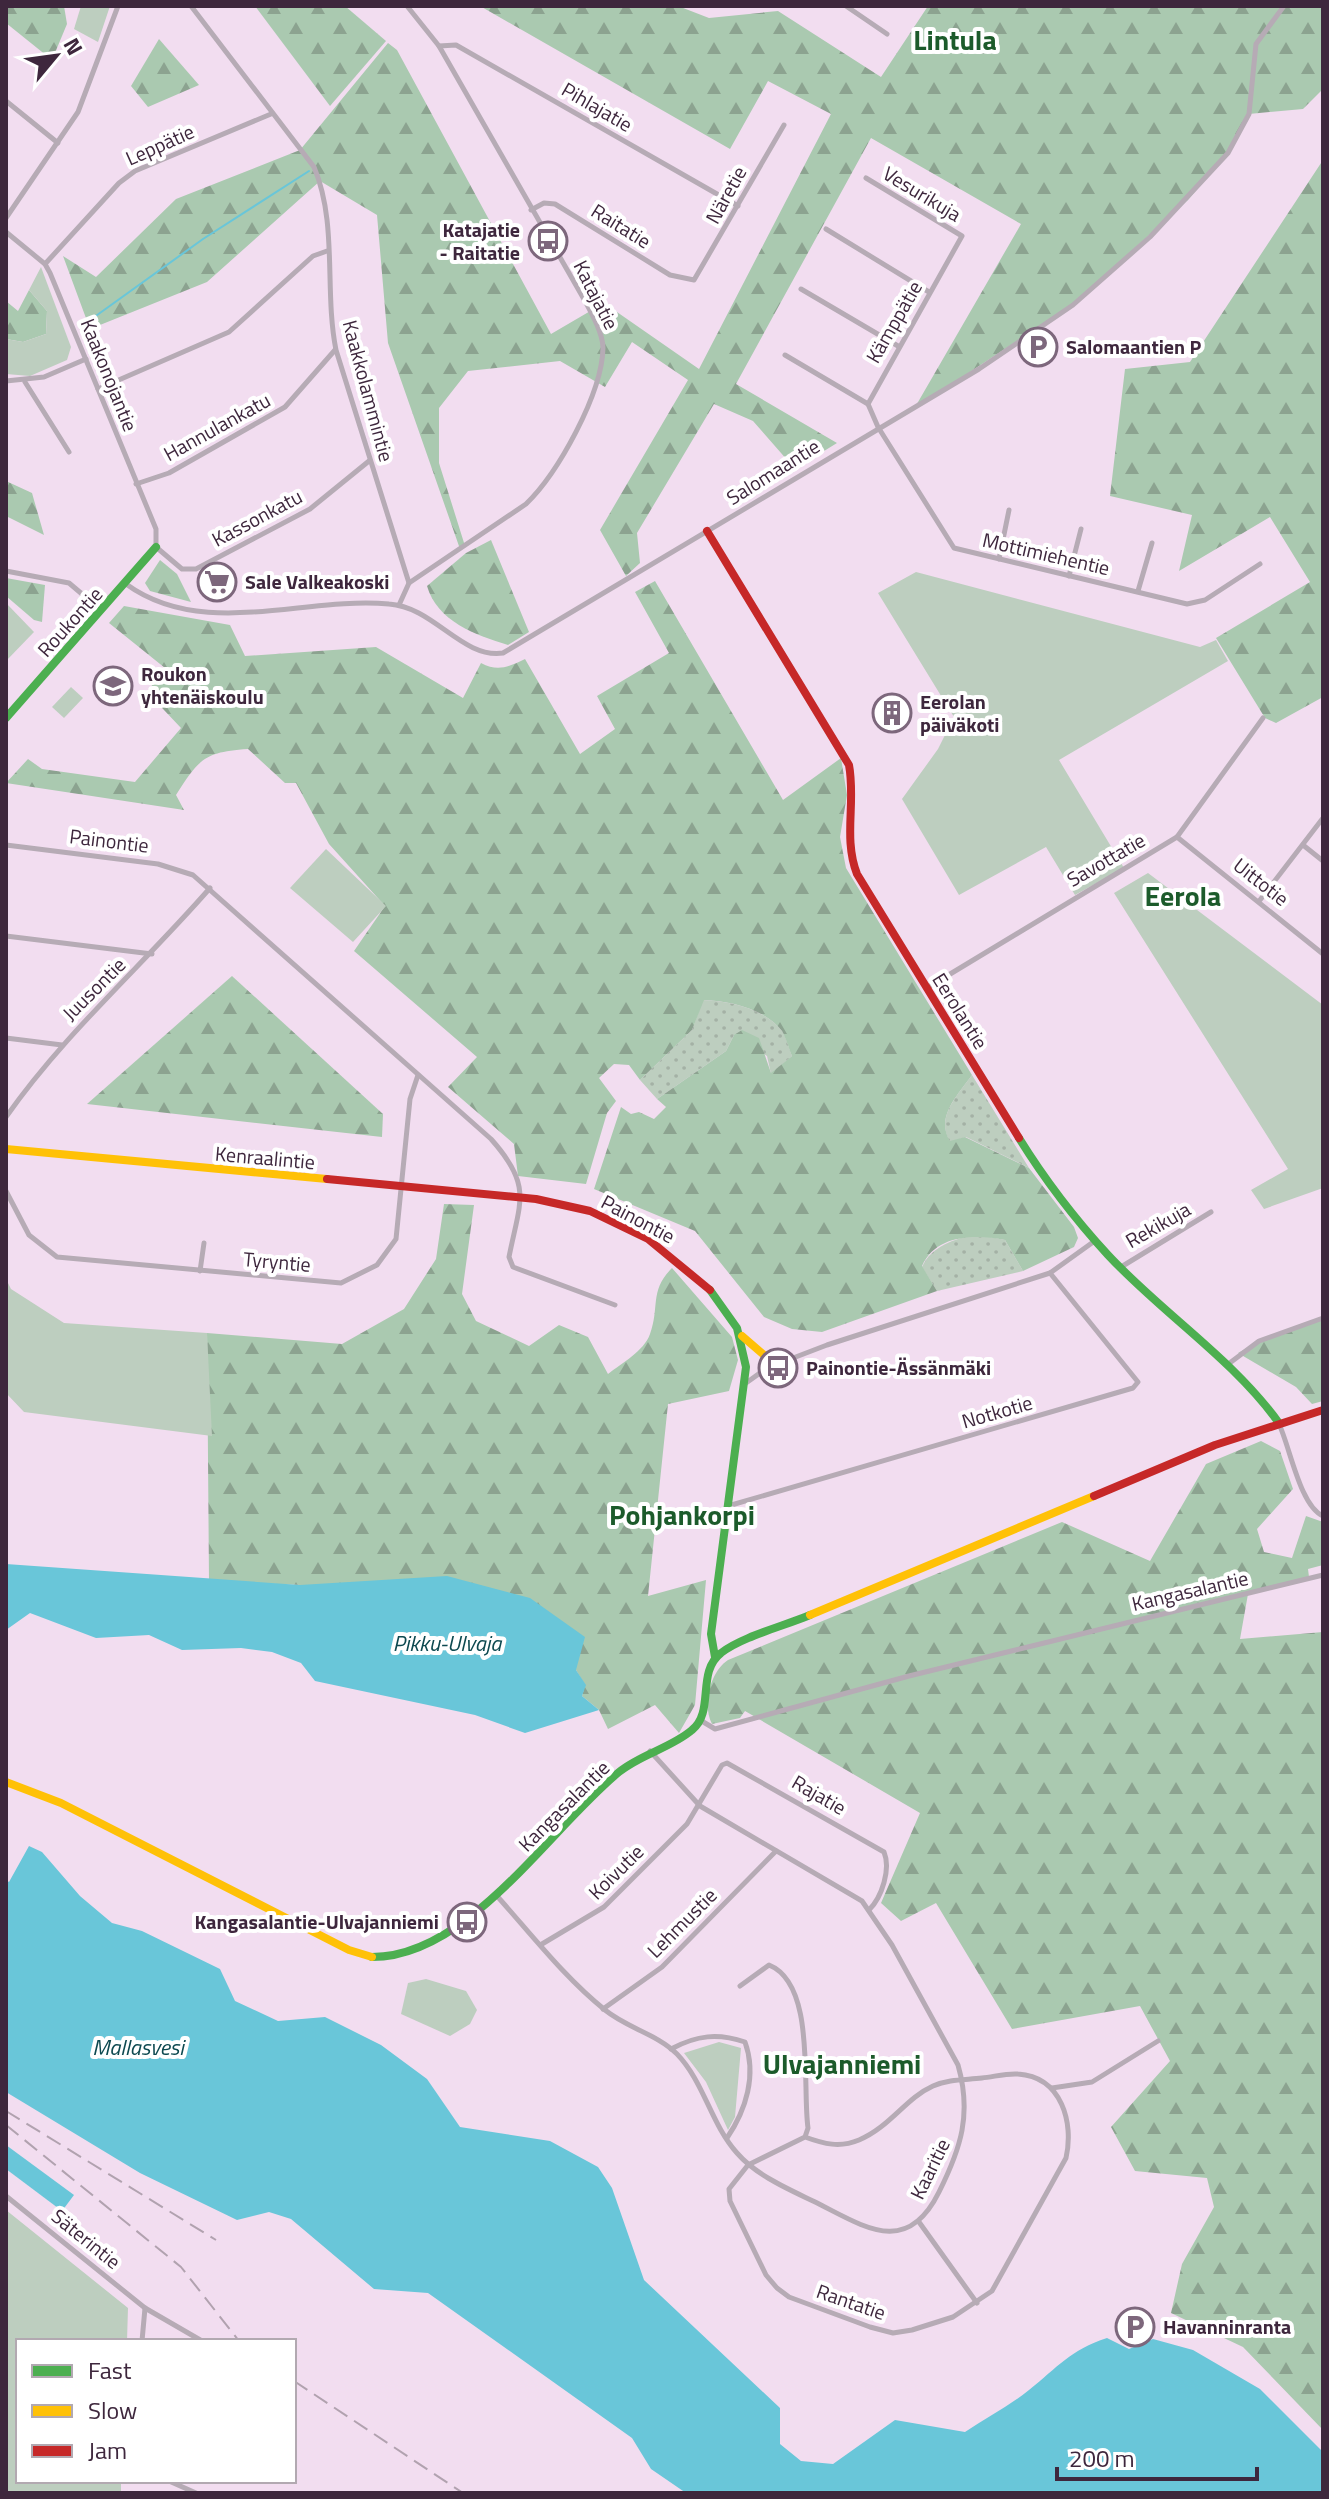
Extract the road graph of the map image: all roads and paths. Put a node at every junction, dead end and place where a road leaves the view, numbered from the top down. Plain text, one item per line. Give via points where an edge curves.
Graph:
1 (118, 6) edge
2 (191, 6) edge
3 (407, 6) edge
4 (846, 6) edge
5 (1284, 6) edge
6 (887, 34) dead end
7 (439, 46) junction
8 (6, 101) edge
9 (271, 114) junction
10 (784, 125) dead end
11 (58, 143) junction
12 (866, 178) dead end
13 (738, 206) junction
14 (531, 210) junction
15 (6, 218) edge
16 (826, 229) dead end
17 (6, 232) edge
18 (962, 236) joint
19 (327, 251) junction
20 (45, 264) junction
21 (694, 280) joint
22 (801, 289) dead end
23 (929, 292) junction
24 (898, 346) junction
25 (336, 350) junction
26 (785, 355) dead end
27 (86, 359) junction
28 (6, 381) edge
29 (24, 381) junction
30 (98, 389) junction
31 (868, 404) junction
32 (878, 427) junction
33 (69, 452) dead end
34 (369, 461) junction
35 (136, 484) junction
36 (1009, 510) dead end
37 (1081, 529) dead end
38 (707, 531) junction
39 (1152, 543) dead end
40 (156, 547) junction
41 (999, 559) junction
42 (1260, 564) dead end
43 (6, 571) edge
44 (1069, 576) junction
45 (409, 583) junction
46 (126, 584) junction
47 (1138, 591) junction
48 (399, 605) junction
49 (101, 610) junction
50 (6, 718) edge
51 (1263, 718) dead end
52 (1323, 818) edge
53 (1177, 837) junction
54 (6, 845) edge
55 (1303, 845) junction
56 (1323, 861) edge
57 (210, 888) junction
58 (1260, 900) junction
59 (6, 936) edge
60 (152, 954) junction
61 (1323, 954) edge
62 (927, 988) junction
63 (6, 1038) edge
64 (62, 1045) junction
65 (418, 1074) junction
66 (6, 1117) edge
67 (6, 1149) edge
68 (401, 1187) junction
69 (6, 1191) edge
70 (521, 1198) junction
71 (1211, 1212) dead end
72 (1096, 1240) junction
73 (204, 1243) dead end
74 (1121, 1267) junction
75 (200, 1271) junction
76 (1050, 1273) junction
77 (615, 1305) dead end
78 (1323, 1318) edge
79 (740, 1334) junction
80 (787, 1361) junction
81 (1227, 1365) junction
82 (746, 1383) junction
83 (1323, 1410) edge
84 (1279, 1423) junction
85 (728, 1506) junction
86 (1323, 1516) edge
87 (1323, 1575) edge
88 (715, 1657) junction
89 (700, 1720) junction
90 (650, 1751) junction
91 (6, 1782) edge
92 (700, 1806) junction
93 (776, 1851) junction
94 (497, 1896) junction
95 (869, 1910) junction
96 (542, 1944) junction
97 (740, 1986) dead end
98 (603, 2009) junction
99 (1158, 2041) dead end
100 (671, 2049) junction
101 (962, 2080) junction
102 (1052, 2088) junction
103 (805, 2137) junction
104 (727, 2138) junction
105 (748, 2165) junction
106 (6, 2196) edge
107 (919, 2222) junction
108 (977, 2303) junction
109 (145, 2308) junction
110 (142, 2339) edge
111 (199, 2339) edge
112 (174, 2483) edge
113 (196, 2493) edge

1 - 11 street via 78,112
2 - 9 street, Kaakkolammintie
3 - 7 street, Katajatie
4 - 6 street
5 - 32 street, Salomaantie via 1256,44 1243,130 1188,200 1066,310 979,369
7 - 13 street, Pihlajatie via 456,45
7 - 14 street, Katajatie
8 - 11 street
9 - 19 street, Kaakkolammintie via 320,181 327,205
9 - 20 street, Leppätie via 135,171
10 - 13 street, Näretie
11 - 15 street
12 - 18 street, Vesurikuja
13 - 21 street, Näretie
14 - 21 street, Raitatie via 555,204 670,275
14 - 45 street, Katajatie via 590,311 603,346 596,382 543,488
16 - 23 street
17 - 20 street, Kaakonojantie
18 - 23 street, Kämppätie
19 - 25 street, Kaakkolammintie
19 - 30 street via 313,256 229,332
20 - 27 street, Kaakonojantie
22 - 24 street
23 - 24 street, Kämppätie
24 - 31 street, Kämppätie
25 - 34 street, Kaakkolammintie
25 - 35 street, Hannulankatu via 285,407 169,473
26 - 31 street
27 - 29 street
27 - 30 street, Kaakonojantie
28 - 29 street
29 - 33 street
30 - 35 street, Kaakonojantie
31 - 32 street
32 - 38 street, Salomaantie
32 - 41 street, Mottimiehentie via 954,548
34 - 40 street, Kassonkatu via 310,509 196,569 182,569
34 - 45 street, Kaakkolammintie
35 - 40 street, Kaakonojantie via 156,529
36 - 41 street
37 - 44 street
38 - 48 street, Salomaantie via 503,653 483,654 423,613
38 - 62 street, Eerolantie via 849,765 854,789 846,841 849,857
39 - 47 street
40 - 46 street, Roukontie
41 - 44 street, Mottimiehentie
42 - 47 street, Mottimiehentie via 1196,604
43 - 49 street via 69,583
44 - 47 street, Mottimiehentie
45 - 48 street
46 - 48 street, Salomaantie via 158,602 219,614 369,602
46 - 49 street, Roukontie
49 - 50 street, Roukontie
51 - 53 street, Savottatie
52 - 55 street
53 - 58 street, Uittotie
53 - 62 street, Savottatie
54 - 57 street, Painontie via 180,868
55 - 56 street
55 - 58 street
57 - 60 street, Juusontie
57 - 65 street, Painontie
58 - 61 street, Uittotie
59 - 60 street
60 - 64 street, Juusontie
62 - 72 street, Eerolantie via 1040,1172
63 - 64 street
64 - 66 street, Juusontie
65 - 68 street, Tyryntie via 410,1099
65 - 70 street, Painontie via 510,1160
67 - 68 street, Kenraalintie
68 - 70 street, Kenraalintie
68 - 75 street, Tyryntie via 396,1239 377,1265 353,1279 325,1282
69 - 75 street, Tyryntie via 29,1235 57,1257
70 - 77 street via 509,1257 513,1267
70 - 79 street, Painontie via 606,1216 641,1235 701,1281
71 - 74 street, Rekikuja
72 - 74 street, Eerolantie
72 - 76 street
73 - 75 street
74 - 81 street, Eerolantie
76 - 80 street
76 - 85 street, Notkotie via 1138,1382 1133,1388
78 - 81 street via 1259,1341
79 - 80 street via 764,1355
79 - 82 street, Painontie
80 - 82 street
81 - 84 street
82 - 85 street via 737,1415
83 - 84 street
84 - 86 street via 1301,1488
84 - 88 street via 1215,1445
85 - 88 street via 711,1634
87 - 89 street, Kangasalantie via 715,1729
88 - 89 street
89 - 90 street, Kangasalantie via 693,1730
90 - 92 street, Kaaritie
90 - 94 street, Kangasalantie via 618,1773
91 - 94 street, Kangasalantie via 61,1803 374,1958 414,1952
92 - 93 street, Kaaritie
92 - 95 street, Rajatie via 722,1765 734,1765 871,1844 887,1860 878,1900
92 - 96 street, Koivutie via 594,1916
93 - 95 street, Kaaritie via 853,1895
93 - 98 street, Lehmustie via 662,1967
94 - 96 street, Kaaritie
95 - 101 street, Kaaritie
96 - 98 street, Kaaritie
97 - 103 street via 769,1965 796,1993
98 - 100 street, Kaaritie
99 - 102 street via 1092,2082
100 - 104 street, Kaaritie via 684,2061
100 - 104 street via 708,2036 745,2042 752,2067 742,2110
101 - 102 street via 1017,2074
101 - 103 street via 916,2096 894,2119 861,2140 834,2145
101 - 107 street, Kaaritie via 962,2144
102 - 108 street, Rantatie via 1064,2109 1070,2141 1066,2158 992,2291
103 - 105 street
104 - 105 street, Kaaritie
105 - 107 street, Kaaritie via 865,2228 892,2232
105 - 108 street, Rantatie via 729,2189 730,2201 766,2275 789,2297 893,2333 953,2317
106 - 109 street, Säterintie
107 - 108 street
109 - 110 street
109 - 111 street, Säterintie
112 - 113 street

